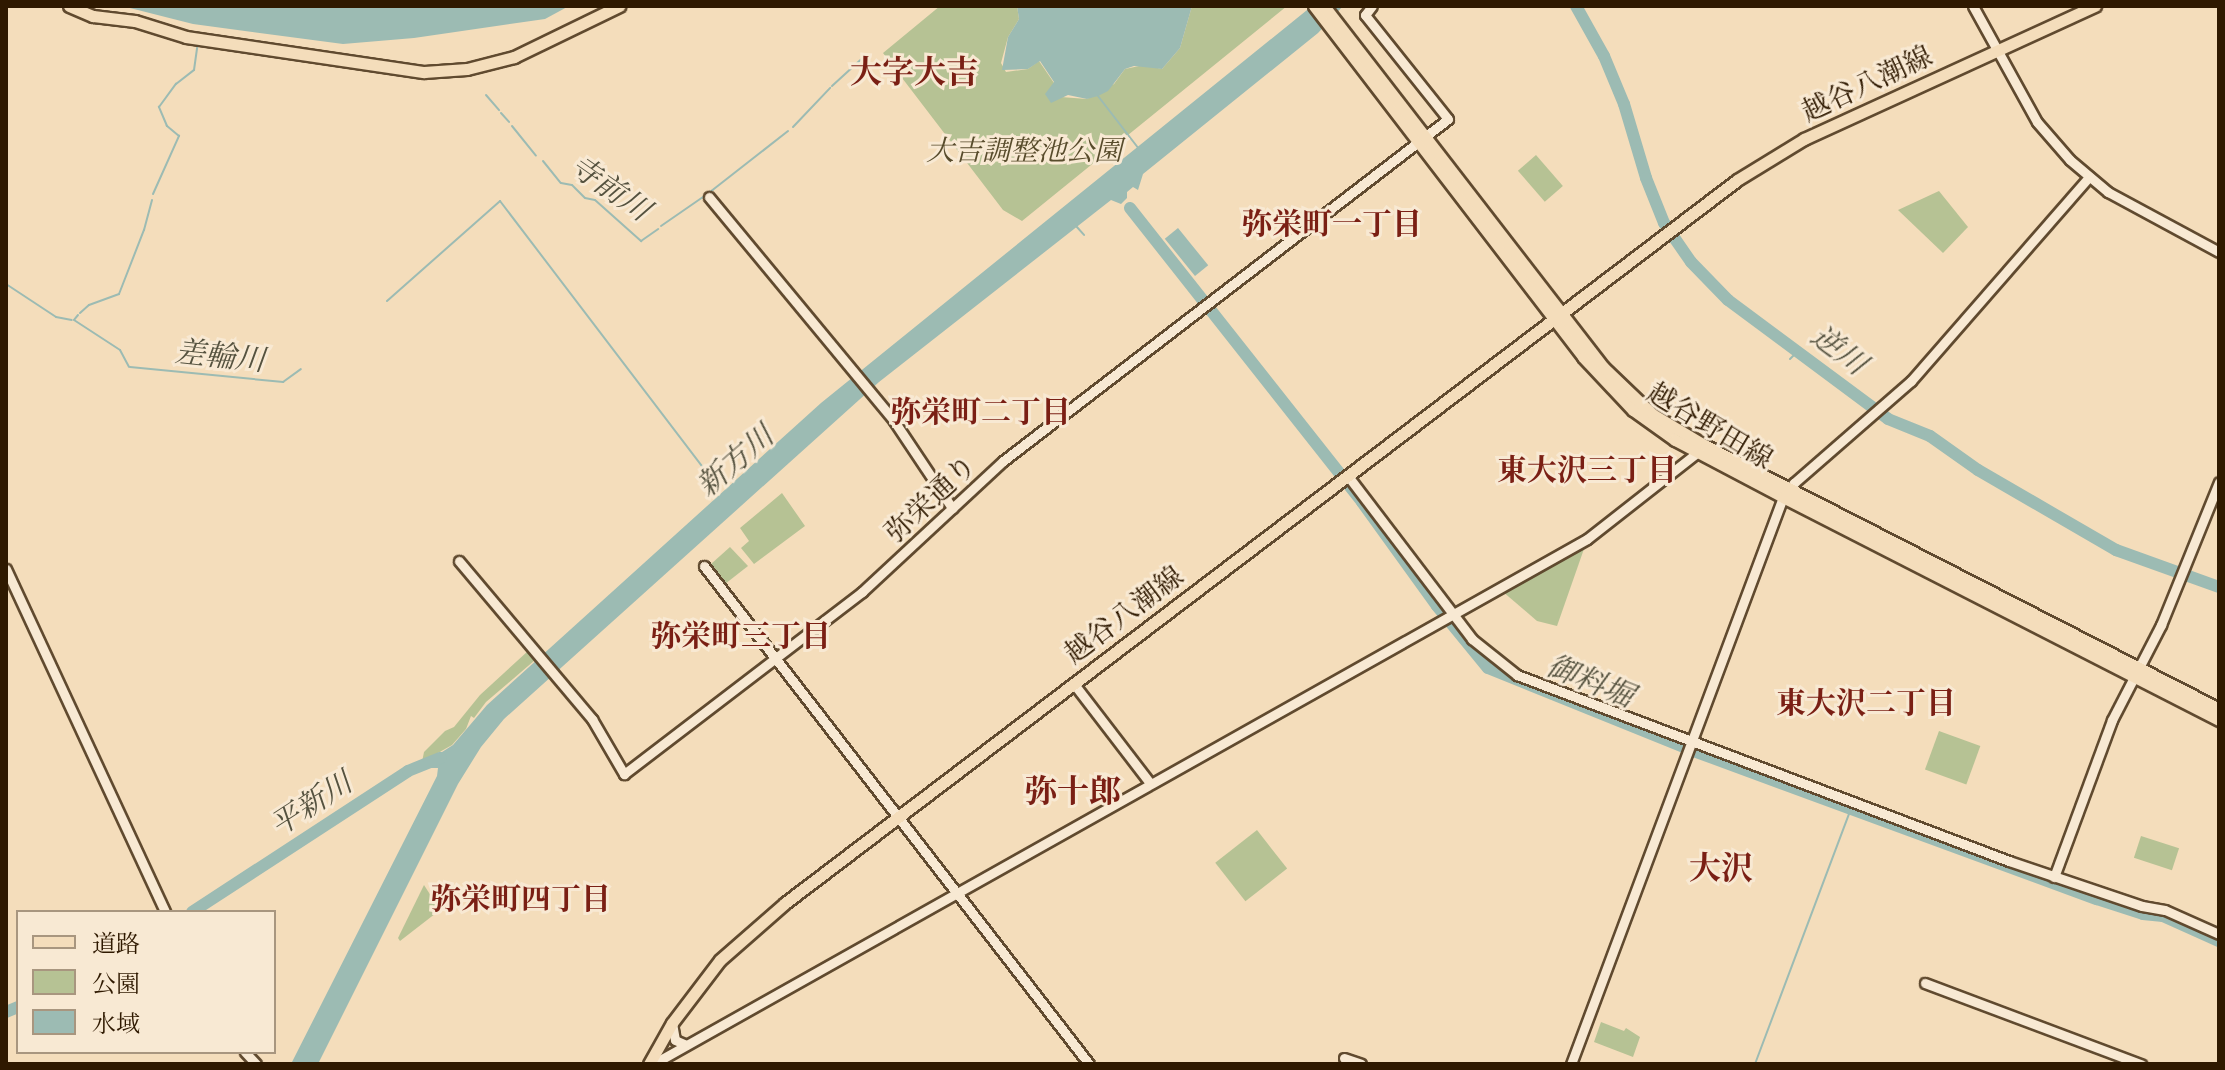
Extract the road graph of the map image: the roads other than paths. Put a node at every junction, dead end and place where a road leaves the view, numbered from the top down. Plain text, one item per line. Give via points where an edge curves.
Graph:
1 (69, 6) edge
2 (619, 6) edge
3 (1314, 6) edge
4 (1324, 6) edge
5 (1372, 6) edge
6 (1973, 6) edge
7 (2095, 6) edge
8 (1346, 41) junction
9 (1997, 52) junction
10 (1422, 139) junction
11 (2089, 177) junction
12 (709, 197) dead end
13 (2219, 252) edge
14 (1558, 317) junction
15 (1698, 452) junction
16 (1344, 479) junction
17 (2219, 482) edge
18 (1786, 493) junction
19 (952, 508) junction
20 (459, 561) dead end
21 (704, 566) dead end
22 (6, 569) edge
23 (1447, 615) junction
24 (775, 658) junction
25 (2137, 672) junction
26 (1074, 684) junction
27 (2219, 709) edge
28 (2219, 720) edge
29 (1689, 746) junction
30 (1150, 783) junction
31 (897, 818) junction
32 (2054, 877) junction
33 (956, 892) junction
34 (164, 910) edge
35 (2219, 934) edge
36 (1925, 983) dead end
37 (672, 1023) junction
38 (686, 1045) junction
39 (1344, 1058) dead end
40 (651, 1064) edge
41 (1089, 1064) edge
42 (1361, 1064) edge
43 (1571, 1064) edge
44 (2141, 1064) edge

1 - 2 main road via 186,37 424,72 467,69 514,57
3 - 8 main road, 越谷野田線
4 - 8 main road, 越谷野田線
5 - 10 street, 弥栄通り via 1365,15 1448,119
6 - 9 street
7 - 9 main road, 越谷八潮線
8 - 10 main road, 越谷野田線
9 - 11 street via 2037,122
9 - 14 main road, 越谷八潮線 via 1785,150
10 - 14 main road, 越谷野田線
10 - 19 street, 弥栄通り via 1003,461
11 - 13 street via 2127,204
11 - 18 street via 1911,381
12 - 19 street via 894,421
14 - 15 main road, 越谷野田線 via 1620,399
14 - 16 main road, 越谷八潮線
14 - 18 main road, 越谷野田線 via 1613,380 1652,414
15 - 18 main road, 越谷野田線
15 - 23 street via 1587,539
16 - 23 street
16 - 26 main road, 越谷八潮線
17 - 25 street
18 - 25 main road, 越谷野田線
18 - 29 street
19 - 24 street, 弥栄通り via 862,592
20 - 24 street, 弥栄通り via 603,733 624,774
21 - 24 street
22 - 34 street
23 - 29 street via 1517,675
23 - 30 street
24 - 31 street
25 - 27 main road, 越谷野田線
25 - 28 main road, 越谷野田線
25 - 32 street via 2112,720
26 - 30 street
26 - 31 main road, 越谷八潮線
29 - 32 street
29 - 43 street
30 - 33 street
31 - 33 street
31 - 37 main road, 越谷八潮線 via 720,960
32 - 35 street via 2165,910
33 - 38 street
33 - 41 street
36 - 44 street
37 - 38 street via 675,1040
37 - 40 main road, 越谷八潮線
38 - 40 street
39 - 42 street

